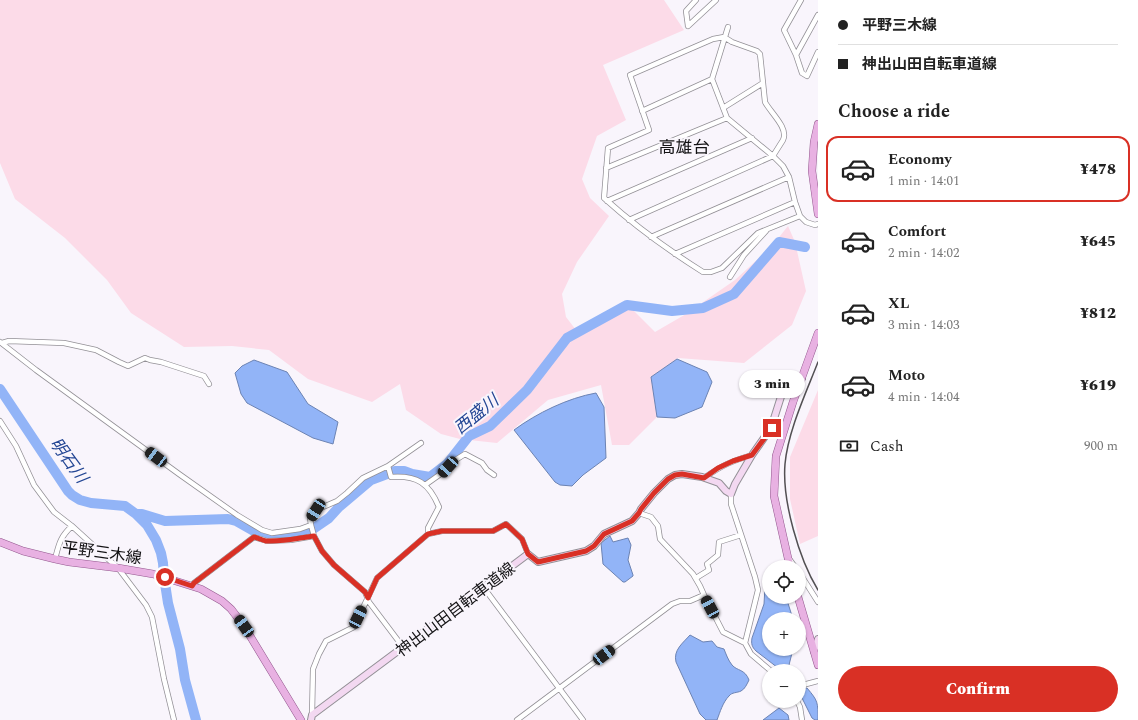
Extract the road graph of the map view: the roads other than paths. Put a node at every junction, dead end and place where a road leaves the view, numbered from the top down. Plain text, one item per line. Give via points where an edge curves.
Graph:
1 (696, 0) edge
2 (716, 0) edge
3 (801, 0) edge
4 (818, 16) edge
5 (728, 27) dead end
6 (724, 37) junction
7 (818, 52) edge
8 (796, 55) junction
9 (712, 79) junction
10 (763, 83) junction
11 (723, 108) junction
12 (642, 111) junction
13 (727, 118) junction
14 (818, 124) edge
15 (752, 138) junction
16 (773, 156) junction
17 (606, 168) junction
18 (789, 177) junction
19 (607, 201) junction
20 (795, 202) junction
21 (818, 214) edge
22 (800, 216) junction
23 (629, 220) junction
24 (818, 224) edge
25 (767, 229) junction
26 (651, 237) junction
27 (675, 254) junction
28 (730, 278) dead end
29 (818, 333) edge
30 (1, 342) edge
31 (800, 378) junction
32 (210, 384) dead end
33 (0, 421) edge
34 (421, 443) dead end
35 (752, 455) junction
36 (388, 466) junction
37 (494, 475) dead end
38 (704, 478) junction
39 (425, 485) junction
40 (731, 494) junction
41 (639, 513) junction
42 (310, 525) junction
43 (72, 526) junction
44 (428, 534) junction
45 (741, 535) junction
46 (314, 536) junction
47 (0, 542) edge
48 (528, 554) junction
49 (788, 558) edge
50 (55, 559) junction
51 (118, 568) junction
52 (696, 578) junction
53 (806, 583) edge
54 (192, 586) junction
55 (484, 588) junction
56 (704, 596) junction
57 (368, 598) junction
58 (818, 602) edge
59 (800, 604) edge
60 (818, 639) edge
61 (745, 643) junction
62 (403, 648) junction
63 (814, 651) junction
64 (763, 664) edge
65 (818, 665) edge
66 (818, 681) edge
67 (806, 684) edge
68 (559, 688) junction
69 (800, 708) edge
70 (311, 717) edge
71 (174, 720) edge
72 (301, 720) edge
73 (517, 720) edge
74 (583, 720) edge
75 (802, 720) edge

1 - 2 street via 686,11 688,26
3 - 8 street via 784,30
4 - 8 street
5 - 6 street
6 - 9 street
6 - 10 street via 760,54
6 - 12 street via 713,39 630,75
7 - 8 street via 807,76 802,73
9 - 11 street
9 - 12 street
10 - 11 street
10 - 16 street via 765,102 785,134
11 - 13 street
12 - 17 street via 649,130 608,148
13 - 15 street
13 - 17 street
14 - 21 main road via 812,171
15 - 16 street
15 - 19 street
16 - 18 street
16 - 23 street
17 - 19 street via 604,198
18 - 20 street
18 - 26 street
19 - 23 street
20 - 22 street
20 - 27 street
22 - 24 street via 806,222
22 - 25 street
23 - 26 street
25 - 27 street via 758,232 722,268 711,272 703,272
25 - 28 street via 744,255
26 - 27 street
29 - 31 main road
30 - 32 street via 64,343 96,350 128,366 145,358 204,376
30 - 42 street via 179,474 262,530 272,533
31 - 35 main road via 785,384 772,428
31 - 49 main road via 776,456 774,496
33 - 43 street via 16,446 34,485 54,512
34 - 36 street
35 - 38 street via 718,468
35 - 40 main road
36 - 39 street via 391,478 418,480
36 - 42 street via 363,478 337,501 316,510 310,518
37 - 39 street via 482,463 465,454
38 - 40 main road, 神出山田自転車道線 via 719,483
38 - 41 main road, 神出山田自転車道線 via 675,475 654,493
39 - 44 street via 439,507 428,528
40 - 45 street via 731,504
41 - 48 main road, 神出山田自転車道線 via 632,521 604,534 586,551 538,562
41 - 52 street via 651,517 658,526 660,540
42 - 46 street
43 - 50 street via 60,540
43 - 51 street
44 - 48 street via 442,531 493,531 506,524 522,539
44 - 57 street via 377,578
45 - 52 street via 718,542 718,555 707,564 709,570
45 - 61 street via 758,590
46 - 54 street via 267,541 254,537
46 - 57 street via 334,565 365,592
47 - 50 main road, 平野三木線
48 - 55 main road, 神出山田自転車道線
50 - 51 main road, 平野三木線
51 - 54 main road, 平野三木線 via 153,574
51 - 71 street via 152,617
52 - 56 street
53 - 58 street
54 - 72 main road, 平野三木線 via 222,601 231,609
55 - 62 main road, 神出山田自転車道線
55 - 68 street
56 - 61 street via 724,632
56 - 68 street via 672,604
57 - 62 street
57 - 70 street via 354,627 326,641 319,654 313,669
59 - 63 main road
60 - 63 main road
61 - 64 street via 751,654
62 - 70 main road, 神出山田自転車道線
63 - 65 main road
66 - 67 street
68 - 73 street
68 - 74 street
69 - 75 street

